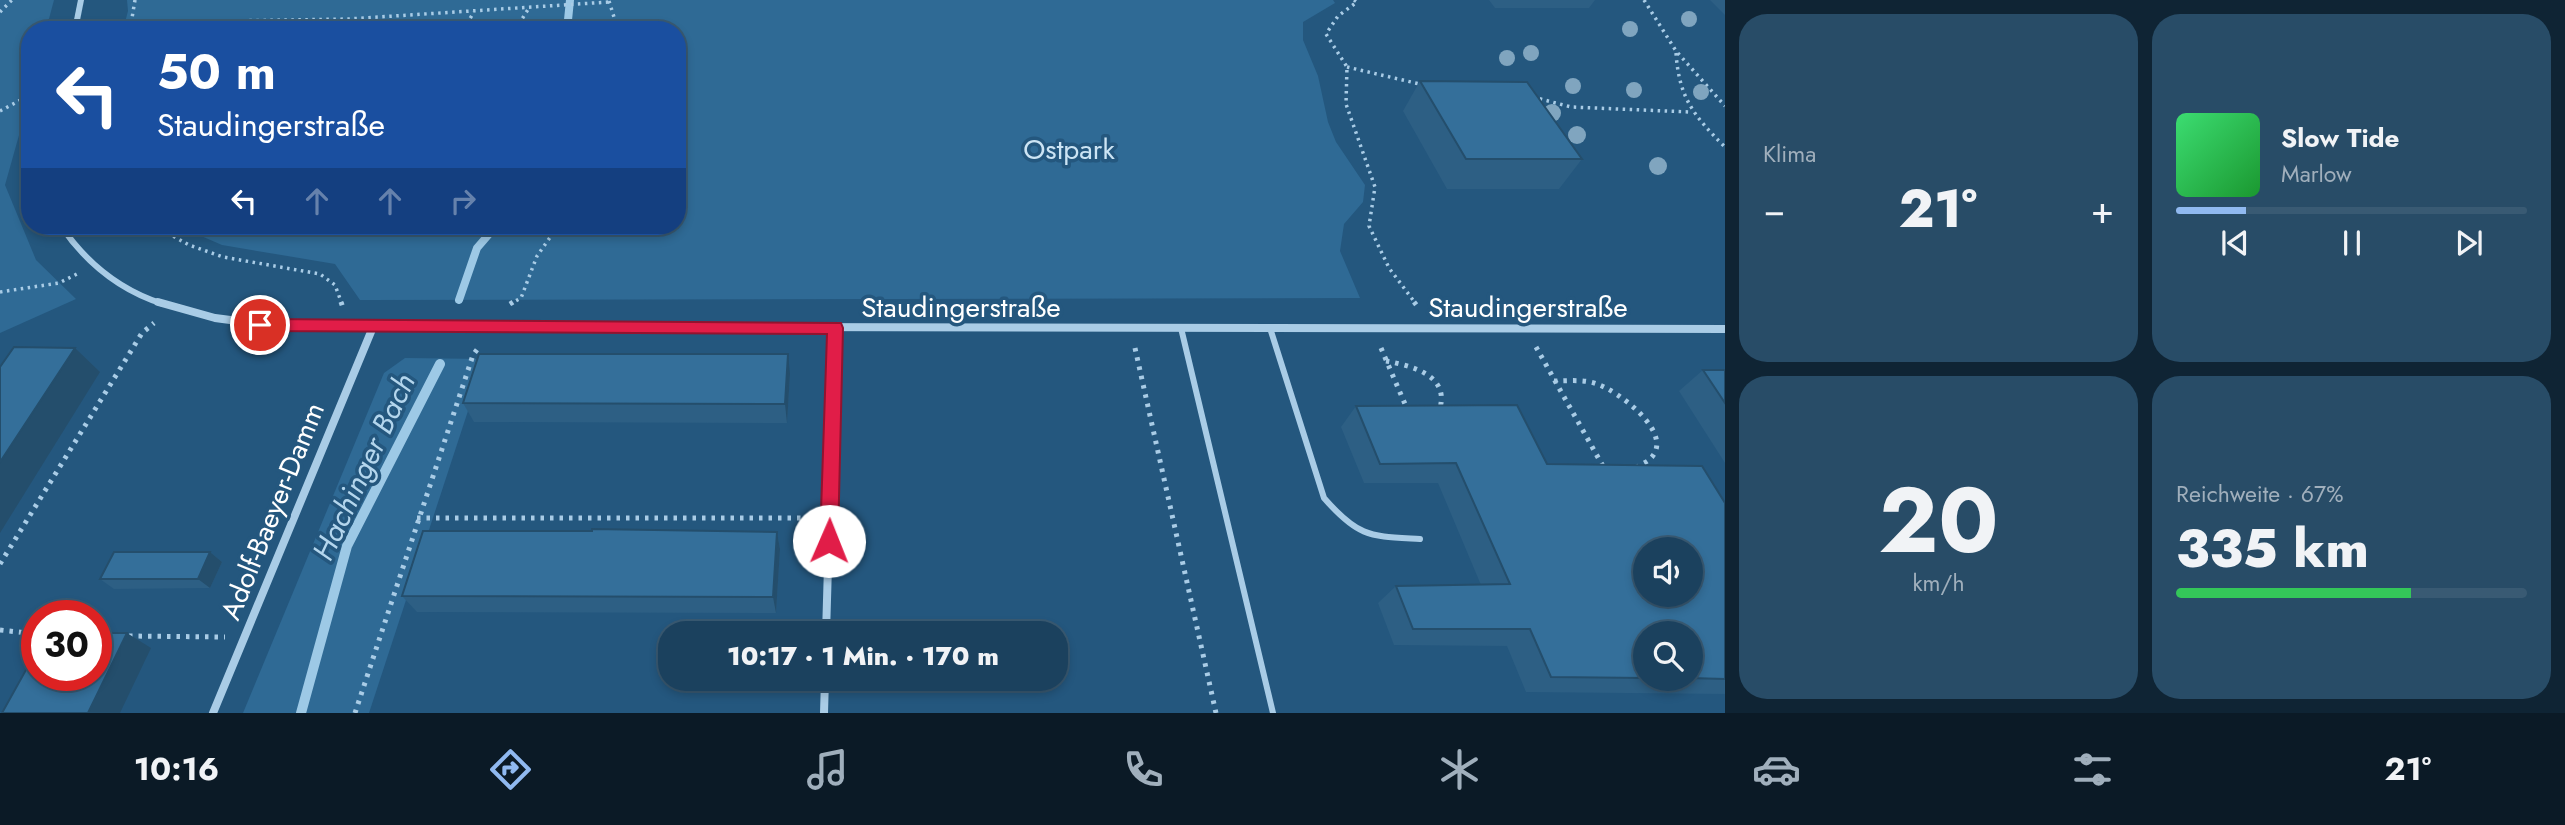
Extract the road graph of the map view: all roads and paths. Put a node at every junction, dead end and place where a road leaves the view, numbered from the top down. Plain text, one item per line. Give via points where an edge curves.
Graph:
1 (12, 0) edge
2 (81, 0) edge
3 (135, 0) edge
4 (514, 0) edge
5 (1354, 0) edge
6 (1644, 0) edge
7 (609, 1) edge
8 (529, 7) junction
9 (513, 8) junction
10 (474, 11) junction
11 (0, 12) edge
12 (77, 21) edge
13 (132, 21) edge
14 (226, 21) edge
15 (468, 21) edge
16 (520, 21) edge
17 (615, 21) edge
18 (1676, 51) junction
19 (1347, 67) junction
20 (1435, 87) edge
21 (1529, 96) edge
22 (21, 99) edge
23 (1725, 106) edge
24 (0, 111) edge
25 (1690, 112) junction
26 (1725, 147) edge
27 (66, 235) edge
28 (171, 235) edge
29 (552, 235) edge
30 (92, 265) junction
31 (0, 292) edge
32 (171, 308) junction
33 (334, 327) junction
34 (373, 327) junction
35 (495, 328) junction
36 (835, 328) junction
37 (1130, 328) junction
38 (1181, 328) junction
39 (1270, 328) junction
40 (1372, 328) junction
41 (1433, 328) junction
42 (1525, 328) junction
43 (1725, 329) edge
44 (1386, 361) junction
45 (1554, 381) junction
46 (1436, 412) edge
47 (1410, 415) edge
48 (1618, 469) edge
49 (1632, 469) edge
50 (1604, 470) junction
51 (1608, 476) edge
52 (417, 518) junction
53 (829, 518) junction
54 (1420, 539) dead end
55 (0, 564) edge
56 (826, 621) edge
57 (0, 629) edge
58 (21, 632) edge
59 (123, 636) edge
60 (245, 637) junction
61 (825, 691) edge
62 (214, 713) edge
63 (355, 713) edge
64 (824, 713) edge
65 (1216, 713) edge
66 (1273, 713) edge

1 - 11 path
2 - 12 street
3 - 13 path
4 - 9 path
5 - 19 path via 1357,2 1338,16 1326,34
6 - 18 path
7 - 8 path
7 - 17 path
8 - 9 path
8 - 16 path
9 - 10 path
10 - 14 path
10 - 15 path
18 - 23 path
18 - 25 path via 1676,76
19 - 20 path
19 - 41 path via 1346,104 1375,187 1369,226 1389,268
21 - 25 path via 1571,107
22 - 24 path
25 - 26 path
27 - 30 street, Staudingerstraße
28 - 33 path via 223,257 320,274 335,285 343,308
29 - 35 path via 537,256 521,298 502,309
30 - 31 path via 60,283
30 - 32 street, Staudingerstraße via 134,292
32 - 33 street, Staudingerstraße via 244,323
32 - 55 path via 142,333
33 - 34 street, Staudingerstraße
34 - 35 street, Staudingerstraße
34 - 60 street, Adolf-Baeyer-Damm
35 - 36 street, Staudingerstraße
35 - 52 path via 472,355
36 - 37 street, Staudingerstraße
36 - 53 street
37 - 38 street, Staudingerstraße
37 - 65 path
38 - 39 street, Staudingerstraße
38 - 66 lane
39 - 40 street, Staudingerstraße
39 - 54 lane via 1324,498 1343,520 1371,536
40 - 41 street, Staudingerstraße
40 - 44 path
41 - 42 street, Staudingerstraße
42 - 43 street, Staudingerstraße
42 - 45 path
44 - 46 path via 1407,363 1437,382 1443,400
44 - 47 path
45 - 49 path via 1597,383 1640,411 1656,447 1652,457
45 - 50 path
48 - 50 path
50 - 51 path
52 - 53 path
52 - 63 path
53 - 56 street
57 - 58 path
59 - 60 path
60 - 62 street, Adolf-Baeyer-Damm
61 - 64 street

